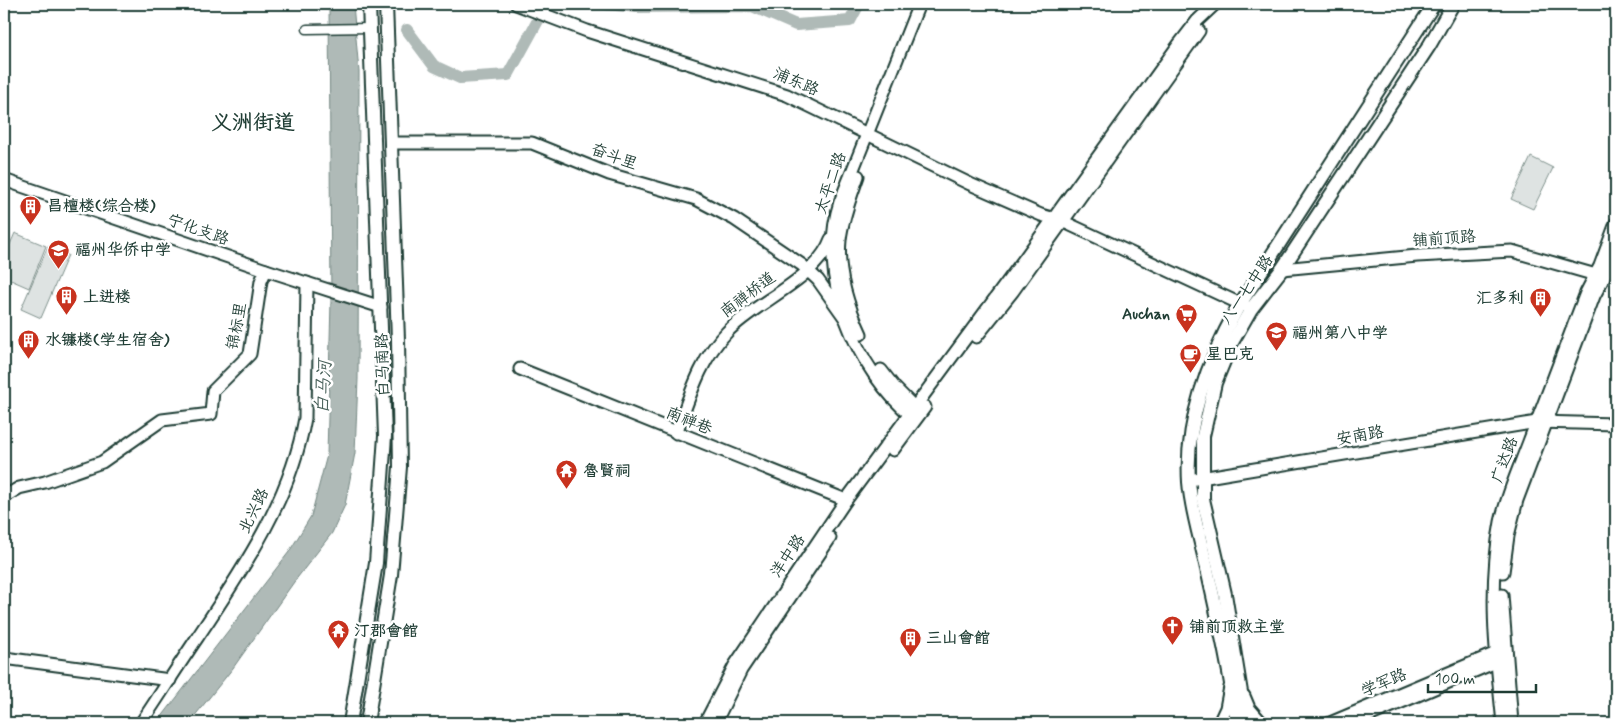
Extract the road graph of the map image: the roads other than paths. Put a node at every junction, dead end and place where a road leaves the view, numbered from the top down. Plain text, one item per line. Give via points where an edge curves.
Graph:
1 (369, 4) edge
2 (386, 4) edge
3 (516, 4) edge
4 (919, 4) edge
5 (927, 4) edge
6 (1215, 4) edge
7 (1223, 4) edge
8 (1434, 4) edge
9 (1453, 4) edge
10 (371, 28) junction
11 (307, 29) dead end
12 (870, 134) junction
13 (391, 143) junction
14 (4, 180) edge
15 (1058, 222) junction
16 (1616, 223) edge
17 (833, 232) junction
18 (1616, 247) edge
19 (808, 269) junction
20 (1282, 269) junction
21 (266, 270) junction
22 (1600, 276) junction
23 (307, 283) junction
24 (381, 307) junction
25 (1244, 309) junction
26 (845, 318) junction
27 (520, 369) dead end
28 (915, 413) junction
29 (1542, 422) junction
30 (1616, 424) edge
31 (676, 433) junction
32 (1195, 480) junction
33 (4, 497) edge
34 (846, 500) junction
35 (1500, 656) junction
36 (4, 658) edge
37 (170, 680) junction
38 (1232, 681) junction
39 (1242, 692) junction
40 (141, 723) edge
41 (350, 723) edge
42 (366, 723) edge
43 (705, 723) edge
44 (715, 723) edge
45 (1219, 723) edge
46 (1236, 723) edge
47 (1246, 723) edge
48 (1262, 723) edge
49 (1330, 723) edge
50 (1352, 723) edge
51 (1503, 723) edge
52 (1512, 723) edge

1 - 10 main road
2 - 13 main road, 白马南路
3 - 12 street, 浦东路 via 609,38 775,90
4 - 12 street, 太平二路
5 - 12 street, 太平二路
6 - 15 street via 1180,43
7 - 15 street via 1209,16
8 - 25 main road, 八一七中路
9 - 20 main road, 八一七中路 via 1429,46
10 - 11 street
10 - 24 main road
12 - 15 street, 浦东路 via 954,177
12 - 17 street, 太平二路 via 840,202
12 - 28 street, 太平二路 via 840,240 842,272 851,309 866,344 887,379
13 - 19 street, 奋斗里 via 535,143 609,174 704,202
13 - 42 main road, 白马南路 via 401,425 399,496 391,574
14 - 21 street, 宁化支路
15 - 25 street, 浦东路
15 - 28 street
16 - 22 street, 广达路
17 - 19 street, 南禅桥道 via 824,251
17 - 26 street, 太平二路 via 834,278
18 - 22 street, 广达路
19 - 26 street, 奋斗里
19 - 31 street, 南禅桥道 via 740,319 719,341 700,373
20 - 22 street, 铺前顶路 via 1512,251
20 - 25 main road, 八一七中路
21 - 23 street, 宁化支路
21 - 33 street, 锦标里 via 261,281 250,354 213,390 211,414 162,420 102,462 19,488
22 - 29 street, 广达路 via 1586,293
23 - 24 street, 宁化支路
23 - 37 street, 北兴路 via 305,418 290,470 275,508 246,563
24 - 41 main road via 386,436 382,515
25 - 32 main road, 八一七中路 via 1216,349 1201,389 1191,440
26 - 28 street, 太平二路 via 879,381
27 - 31 street, 南禅巷
28 - 34 street, 洋中路
28 - 44 street, 洋中路 via 741,670
29 - 30 street, 安南路
29 - 32 street, 安南路
29 - 35 street, 广达路 via 1508,536
31 - 34 street, 南禅巷
32 - 38 main road, 八一七中路 via 1192,501
32 - 39 main road, 八一七中路 via 1203,499 1225,594
34 - 43 street, 洋中路 via 735,665
35 - 49 street, 学军路
35 - 50 street, 学军路
35 - 51 street, 广达路
35 - 52 street, 广达路
36 - 37 street
37 - 40 street, 北兴路
38 - 45 street
38 - 46 main road, 八一七中路
39 - 47 main road, 八一七中路
39 - 48 street

